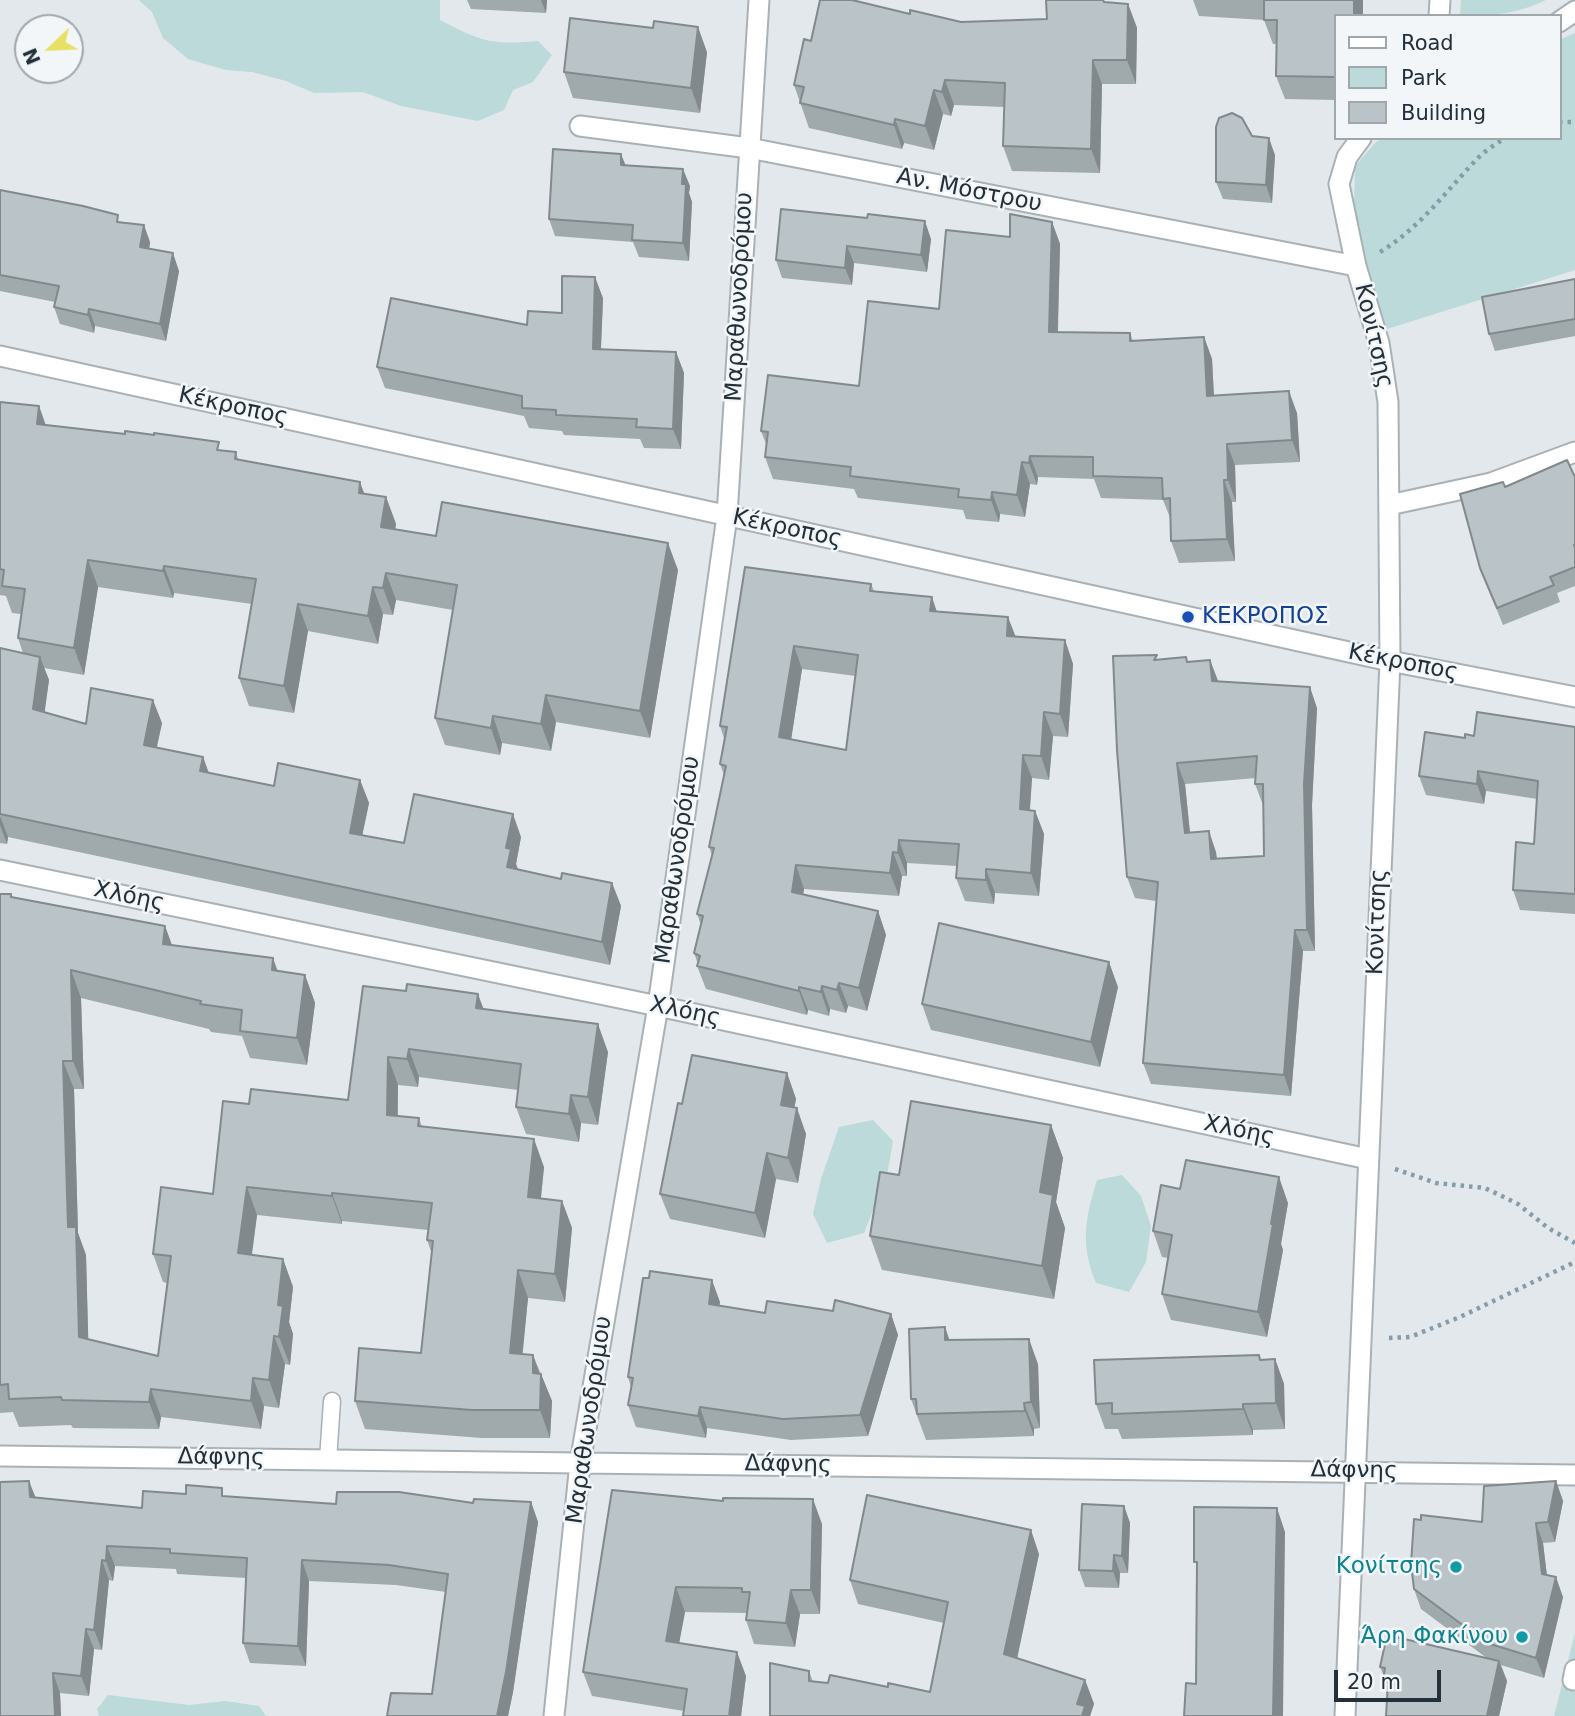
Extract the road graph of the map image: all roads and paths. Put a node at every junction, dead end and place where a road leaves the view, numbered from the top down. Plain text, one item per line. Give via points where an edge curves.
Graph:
1 (759, 0) edge
2 (580, 126) dead end
3 (1360, 140) edge
4 (1501, 140) edge
5 (749, 148) junction
6 (1356, 266) junction
7 (0, 356) edge
8 (1575, 452) edge
9 (1389, 505) junction
10 (727, 516) junction
11 (1390, 661) junction
12 (1575, 697) edge
13 (0, 870) edge
14 (657, 1006) junction
15 (1368, 1159) junction
16 (1575, 1244) edge
17 (1575, 1262) edge
18 (1361, 1341) junction
19 (332, 1401) dead end
20 (0, 1456) edge
21 (328, 1460) junction
22 (580, 1463) junction
23 (1356, 1471) junction
24 (1575, 1475) edge
25 (554, 1716) edge
26 (1345, 1716) edge

1 - 5 street, Μαραθωνοδρόμου
2 - 5 street, Αν. Μόστρου
3 - 6 street, Κονίτσης via 1347,157 1339,184
4 - 6 path via 1480,156 1414,226
5 - 6 street, Αν. Μόστρου
5 - 10 street, Μαραθωνοδρόμου
6 - 9 street, Κονίτσης via 1379,343 1388,402
7 - 10 street, Κέκροπος
8 - 9 street via 1491,483
9 - 11 street, Κονίτσης
10 - 11 street, Κέκροπος
10 - 14 street, Μαραθωνοδρόμου
11 - 12 street, Κέκροπος
11 - 15 street, Κονίτσης
13 - 14 street, Χλόης
14 - 15 street, Χλόης
14 - 22 street, Μαραθωνοδρόμου
15 - 16 path via 1436,1183 1485,1188 1518,1204
15 - 18 street, Κονίτσης
17 - 18 path via 1461,1317 1410,1336
18 - 23 street, Κονίτσης
19 - 21 lane
20 - 21 street, Δάφνης
21 - 22 street, Δάφνης
22 - 23 street, Δάφνης
22 - 25 street, Μαραθωνοδρόμου
23 - 24 street, Δάφνης
23 - 26 street, Κονίτσης

